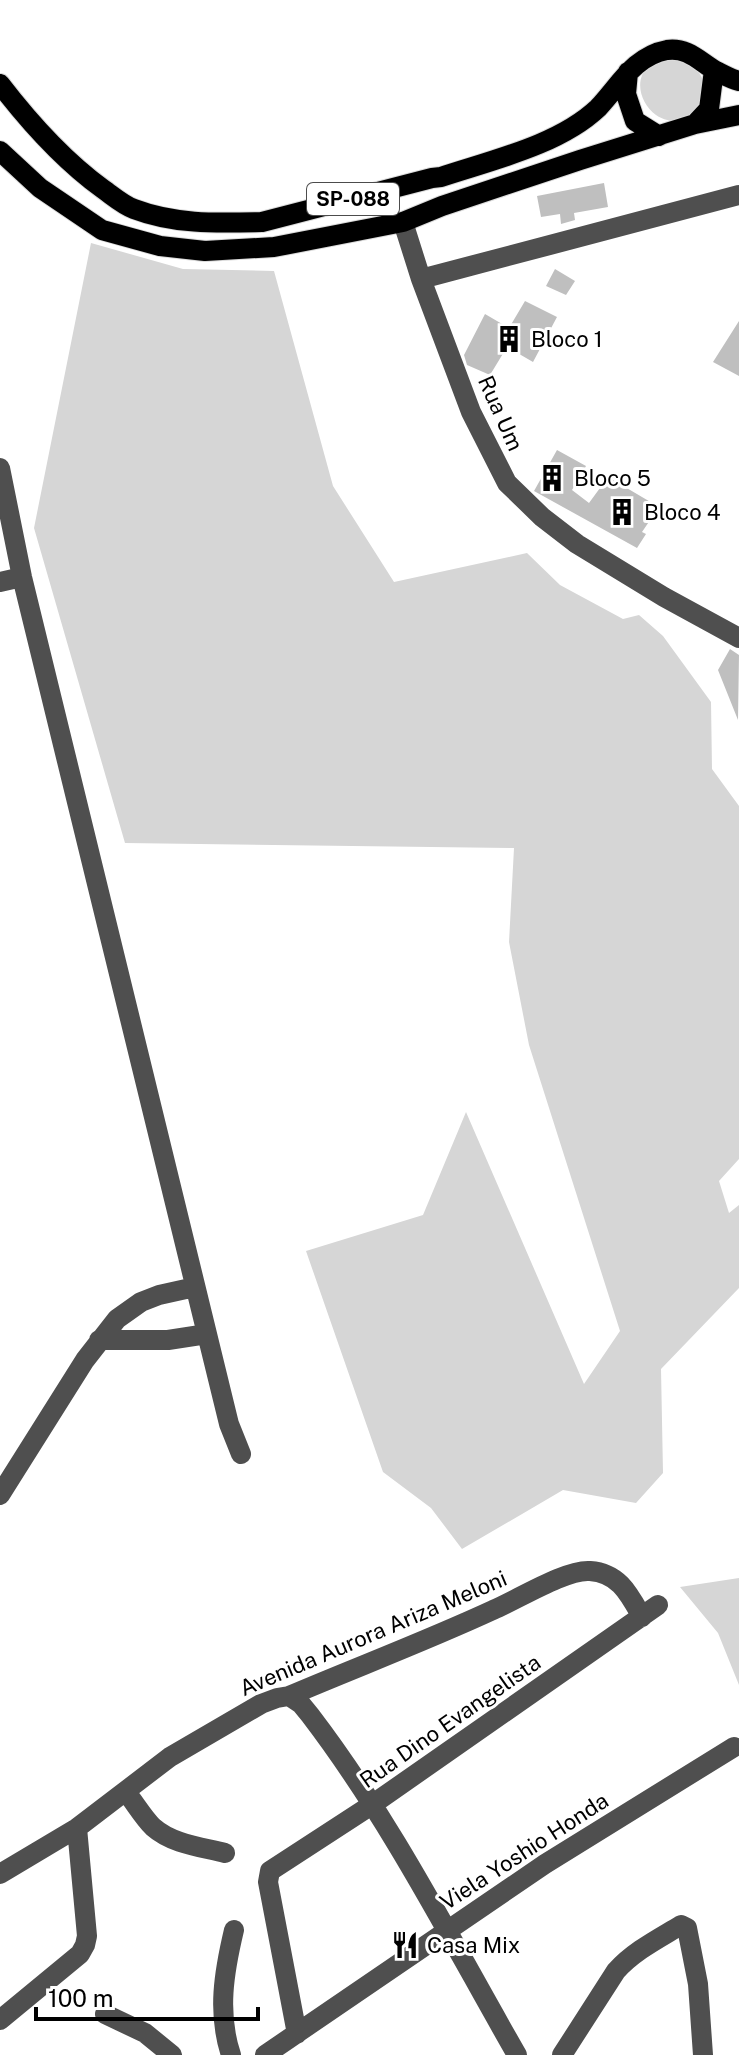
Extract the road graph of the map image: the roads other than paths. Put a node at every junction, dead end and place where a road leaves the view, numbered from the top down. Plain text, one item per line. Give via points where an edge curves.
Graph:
1 (714, 70) junction
2 (628, 72) junction
3 (739, 81) edge
4 (0, 84) edge
5 (739, 115) edge
6 (695, 124) junction
7 (659, 136) junction
8 (0, 151) edge
9 (739, 195) edge
10 (403, 222) junction
11 (421, 279) junction
12 (0, 468) edge
13 (22, 577) junction
14 (0, 582) edge
15 (739, 638) edge
16 (195, 1287) junction
17 (207, 1334) junction
18 (99, 1340) junction
19 (241, 1454) dead end
20 (0, 1495) edge
21 (650, 1611) joint
22 (289, 1696) junction
23 (734, 1747) dead end
24 (126, 1792) junction
25 (373, 1804) junction
26 (77, 1828) junction
27 (225, 1853) dead end
28 (0, 1874) edge
29 (234, 1930) dead end
30 (447, 1930) junction
31 (105, 2014) dead end
32 (0, 2020) edge
33 (297, 2034) junction
34 (565, 2054) edge
35 (172, 2055) edge
36 (231, 2055) edge
37 (265, 2055) edge
38 (517, 2055) edge
39 (703, 2055) edge

1 - 2 main road, SP-088 via 693,54 668,50
1 - 3 main road, SP-088
1 - 6 main road via 709,109
2 - 4 main road, SP-088 via 587,117 544,142 441,177 262,222 234,223 191,222 131,208 74,167
2 - 7 main road via 626,94 635,121
5 - 6 main road, SP-088
6 - 7 main road, SP-088
7 - 10 main road, SP-088
8 - 10 main road, SP-088 via 40,188 102,230 160,246 205,251 274,247
9 - 11 street
10 - 11 street, Rua Um
11 - 15 street, Rua Um via 471,412 507,483 577,544
12 - 13 street
13 - 14 street
13 - 16 street
16 - 17 street
16 - 18 street via 141,1302
17 - 18 street
17 - 19 street
18 - 20 street
21 - 22 street, Avenida Aurora Ariza Meloni via 614,1578 587,1570
21 - 25 street, Rua Dino Evangelista
22 - 24 street, Avenida Aurora Ariza Meloni via 261,1704 213,1731
22 - 25 street via 310,1715
23 - 30 street, Viela Yoshio Honda
24 - 26 street, Avenida Aurora Ariza Meloni
24 - 27 street via 164,1834
25 - 30 street
25 - 33 street, Rua Dino Evangelista via 268,1874
26 - 28 street, Avenida Aurora Ariza Meloni
26 - 32 street via 85,1945 69,1965
29 - 36 street via 223,1991
30 - 33 street, Viela Yoshio Honda
30 - 38 street
31 - 35 street via 145,2033
33 - 37 street, Viela Yoshio Honda
34 - 39 street via 616,1971 681,1925 687,1928 698,1984

